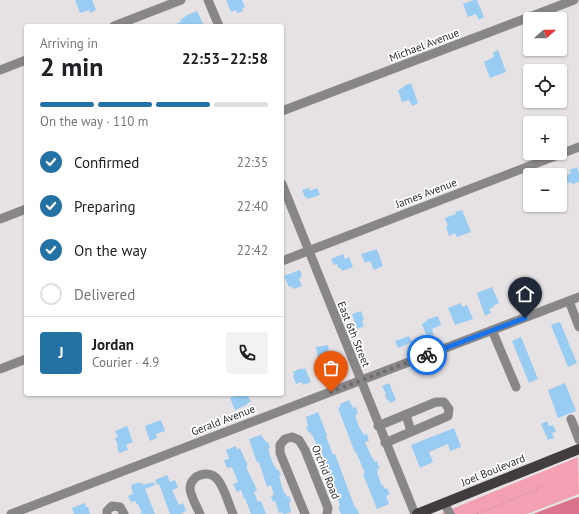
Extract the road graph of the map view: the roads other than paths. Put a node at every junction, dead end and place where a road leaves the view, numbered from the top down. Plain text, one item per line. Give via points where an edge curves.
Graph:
1 (181, 0) edge
2 (208, 0) edge
3 (574, 0) edge
4 (119, 24) edge
5 (218, 24) edge
6 (24, 61) edge
7 (0, 70) edge
8 (284, 110) edge
9 (579, 147) edge
10 (284, 189) edge
11 (24, 210) edge
12 (0, 219) edge
13 (308, 251) junction
14 (284, 260) edge
15 (579, 297) edge
16 (569, 301) junction
17 (579, 327) edge
18 (492, 330) junction
19 (24, 360) edge
20 (0, 369) edge
21 (360, 381) junction
22 (516, 387) dead end
23 (406, 414) junction
24 (571, 419) dead end
25 (378, 426) junction
26 (411, 432) junction
27 (579, 440) edge
28 (385, 443) junction
29 (579, 449) edge
30 (444, 503) junction
31 (11, 514) edge
32 (106, 514) edge
33 (124, 514) edge
34 (200, 514) edge
35 (233, 514) edge
36 (304, 514) edge
37 (327, 514) edge
38 (416, 514) edge
39 (450, 514) edge

1 - 4 street
2 - 5 street
3 - 8 street, Michael Avenue
6 - 7 street
9 - 13 street, James Avenue
10 - 13 street, East 6th Street
11 - 12 street
13 - 14 street, James Avenue
13 - 21 street, East 6th Street
15 - 16 street, Gerald Avenue
16 - 17 street
16 - 18 street, Gerald Avenue
18 - 21 street, Gerald Avenue
18 - 22 street
19 - 20 street
21 - 25 street, East 6th Street
21 - 31 street, Gerald Avenue
23 - 25 street
23 - 26 street
23 - 26 street via 436,402 444,402 449,408 448,416
24 - 27 street
25 - 28 street, East 6th Street
26 - 28 street
28 - 38 street, East 6th Street
29 - 30 main road, Joel Boulevard
30 - 38 main road, Joel Boulevard
30 - 39 street
32 - 33 street via 112,506 120,507
34 - 35 street via 190,488 192,481 204,473 218,478
36 - 37 street, Orchid Road via 280,453 280,445 285,439 292,437 299,440 305,450 328,508

